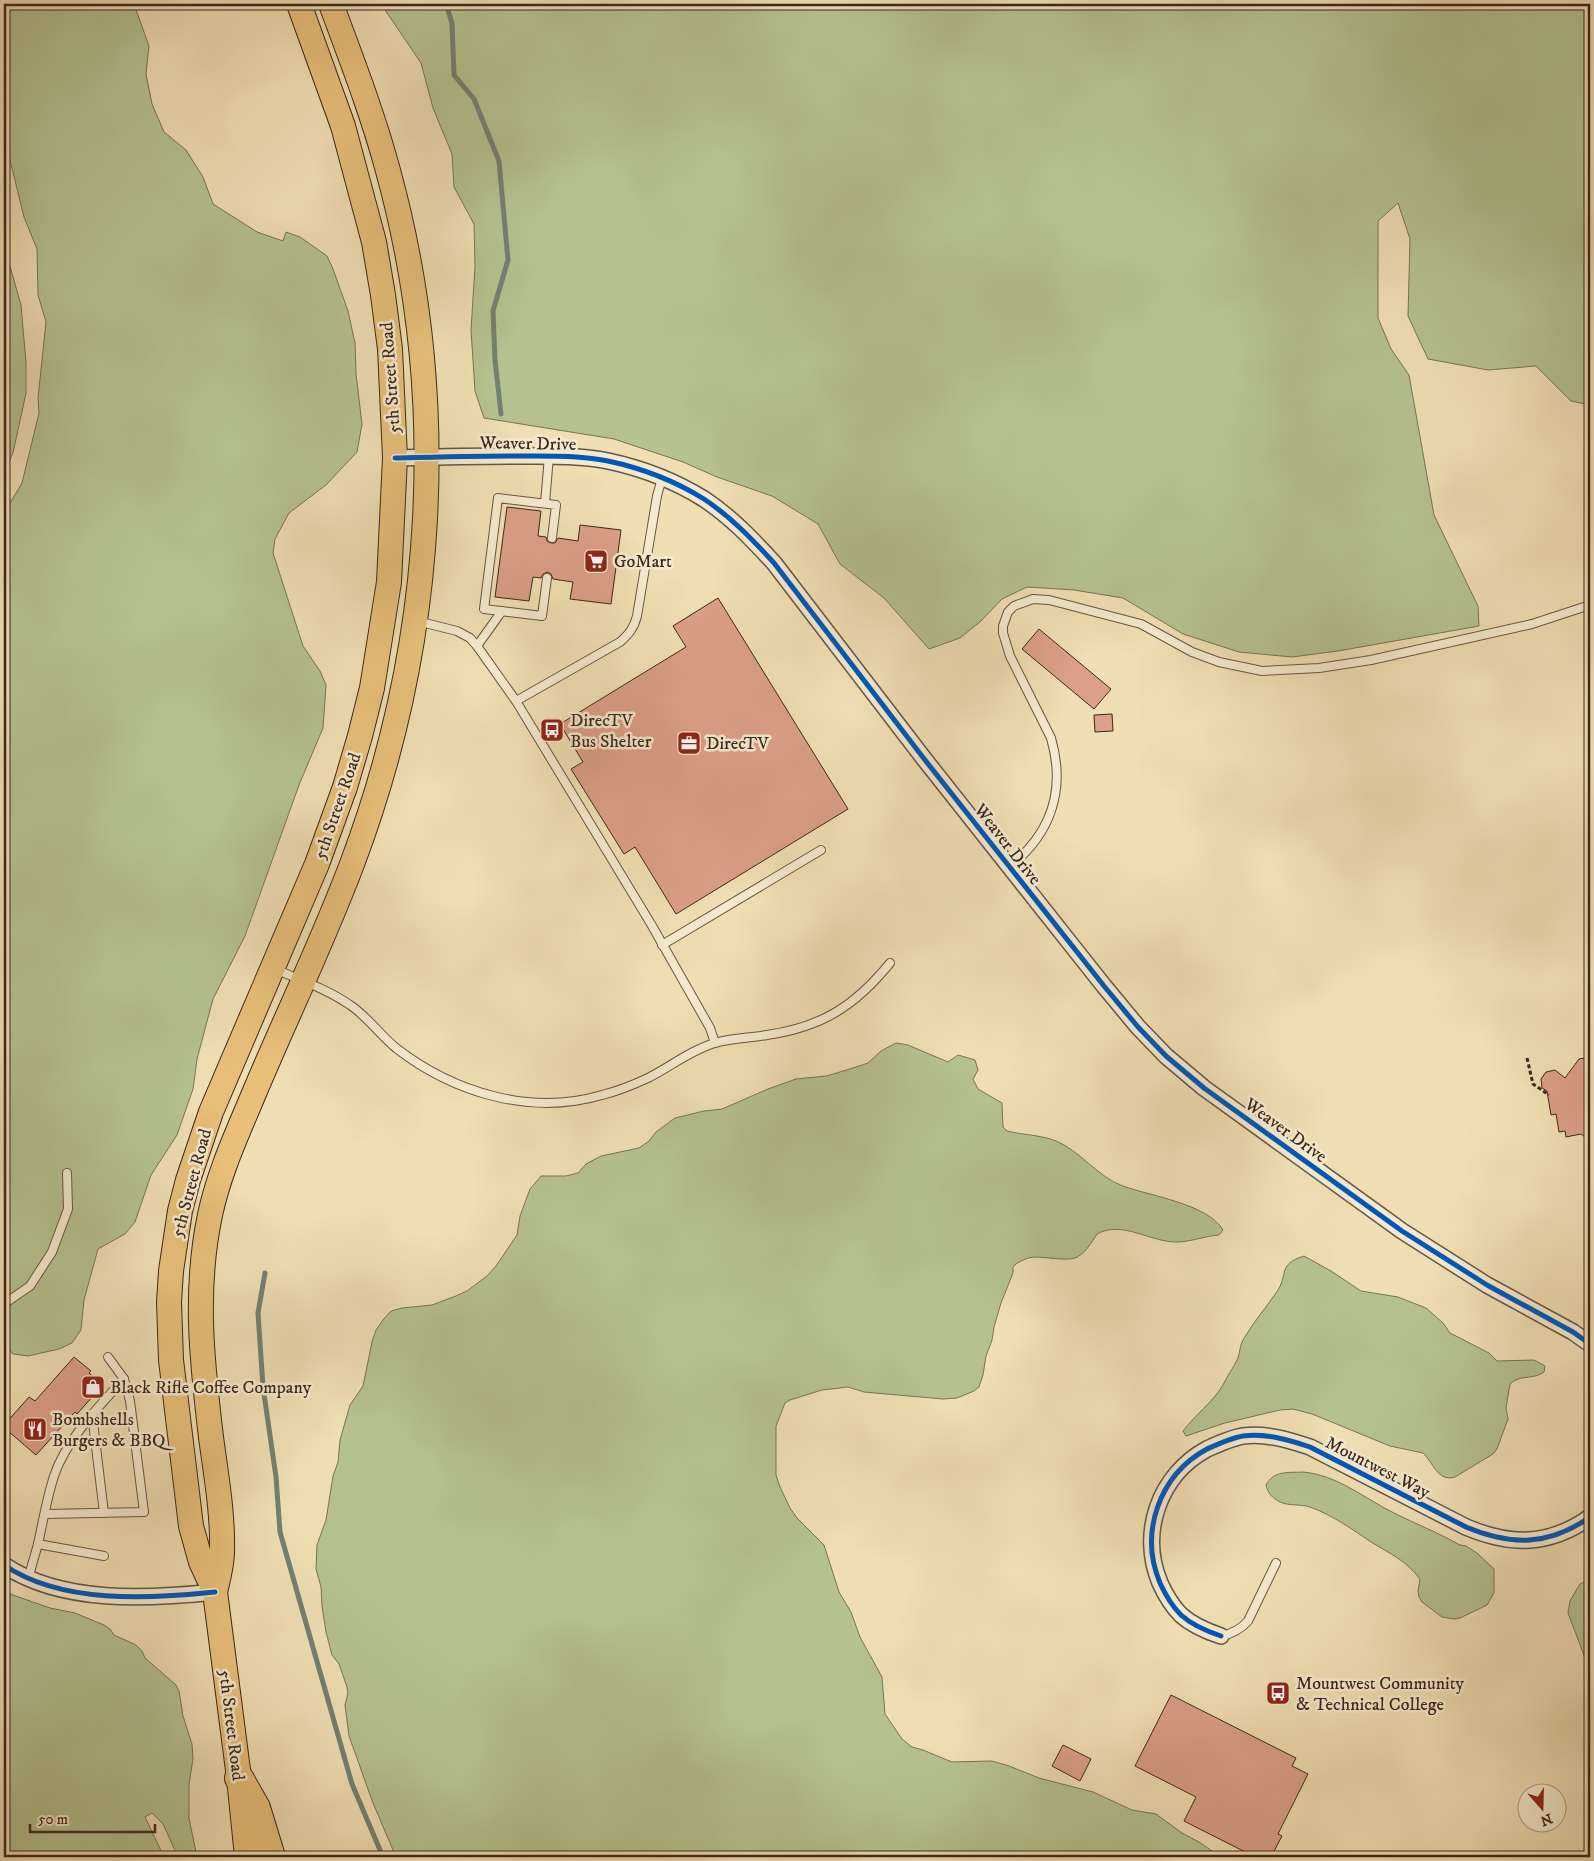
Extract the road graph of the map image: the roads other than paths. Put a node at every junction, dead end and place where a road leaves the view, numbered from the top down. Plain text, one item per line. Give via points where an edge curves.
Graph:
1 (299, 4) edge
2 (331, 4) edge
3 (549, 456) junction
4 (428, 457) junction
5 (395, 458) junction
6 (662, 478) junction
7 (545, 504) junction
8 (552, 538) dead end
9 (547, 578) dead end
10 (1590, 605) edge
11 (502, 611) junction
12 (416, 621) junction
13 (477, 646) junction
14 (516, 701) junction
15 (821, 850) dead end
16 (1009, 867) junction
17 (662, 945) junction
18 (890, 963) dead end
19 (273, 968) junction
20 (303, 981) junction
21 (716, 1043) junction
22 (67, 1173) dead end
23 (4, 1304) edge
24 (1590, 1344) edge
25 (108, 1357) dead end
26 (124, 1379) junction
27 (92, 1414) junction
28 (104, 1513) junction
29 (45, 1514) junction
30 (1590, 1517) edge
31 (38, 1544) junction
32 (104, 1556) dead end
33 (1276, 1563) dead end
34 (4, 1565) edge
35 (28, 1578) junction
36 (215, 1592) junction
37 (1221, 1636) joint
38 (239, 1778) junction
39 (247, 1857) edge
40 (271, 1857) edge

1 - 5 main road, 5th Street Road via 343,126 374,242 390,349
2 - 4 main road, 5th Street Road via 371,113 402,227 421,345
3 - 4 street, Weaver Drive
3 - 6 street, Weaver Drive via 608,461
3 - 7 lane
4 - 5 street, Weaver Drive
4 - 12 main road, 5th Street Road via 423,566
5 - 19 main road, 5th Street Road via 389,582 372,688 346,787
6 - 14 lane via 634,626 629,634
6 - 16 street, Weaver Drive via 704,499 751,537
7 - 8 lane via 556,505
7 - 11 lane via 498,498 484,609
9 - 11 lane via 542,616
10 - 16 lane via 1532,624 1371,660 1319,668 1262,671 1219,662 1192,652 1141,624 1122,618 1049,600 1022,602 1008,612 1003,633 1010,656 1051,738 1058,777 1048,820 1030,849
11 - 13 lane
12 - 13 lane via 457,631
12 - 20 main road, 5th Street Road via 390,750 372,809
13 - 14 lane
14 - 17 lane
15 - 17 lane
16 - 24 street, Weaver Drive via 1138,1027 1204,1088 1446,1260
17 - 21 lane
18 - 21 lane via 858,998 828,1019 791,1031
19 - 20 lane
19 - 36 main road, 5th Street Road via 198,1149 180,1211 170,1271 171,1360 191,1526 201,1562
20 - 21 lane via 350,1005 396,1048 435,1073 503,1099 552,1102 601,1096 648,1078
20 - 36 main road, 5th Street Road via 230,1151 210,1213 205,1246 201,1349 222,1522 222,1557
22 - 23 lane via 68,1209 52,1252 30,1286
25 - 26 lane
26 - 27 lane
26 - 28 lane via 130,1401 144,1512
27 - 28 lane
27 - 29 lane via 55,1474
28 - 29 lane
29 - 31 lane
30 - 37 street, Mountwest Way via 1570,1530 1548,1538 1506,1540 1466,1527 1288,1440 1242,1436 1217,1444 1193,1458 1169,1482 1153,1518 1151,1537 1156,1572 1171,1604 1194,1625
31 - 32 lane
31 - 35 lane
33 - 37 lane via 1248,1621 1235,1632
34 - 35 street
35 - 36 street via 82,1593 170,1596
36 - 38 main road, 5th Street Road
38 - 39 main road, 5th Street Road
38 - 40 highway via 256,1808

